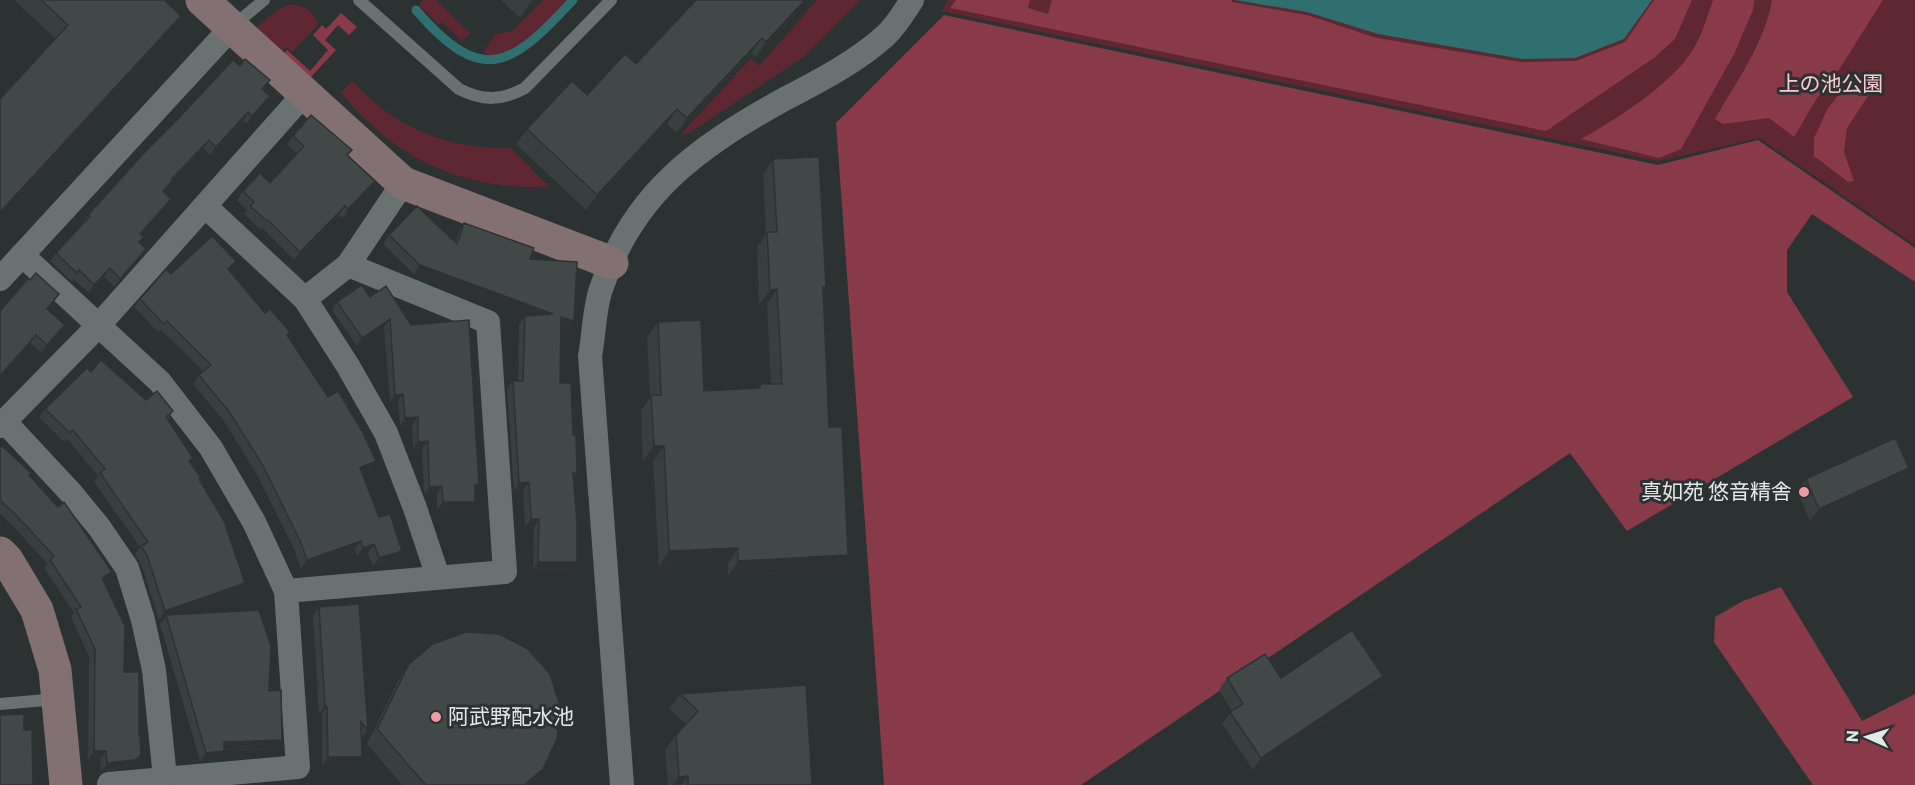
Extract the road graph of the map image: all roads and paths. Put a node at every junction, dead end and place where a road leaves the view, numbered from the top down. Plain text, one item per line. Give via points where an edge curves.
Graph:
1 (202, 0) edge
2 (264, 0) edge
3 (359, 0) edge
4 (611, 0) edge
5 (912, 0) edge
6 (232, 27) junction
7 (305, 93) junction
8 (403, 183) junction
9 (205, 206) junction
10 (22, 255) junction
11 (612, 263) junction
12 (348, 265) junction
13 (0, 279) edge
14 (305, 299) junction
15 (99, 325) junction
16 (2, 423) edge
17 (0, 553) edge
18 (438, 578) junction
19 (286, 591) junction
20 (58, 699) junction
21 (0, 704) edge
22 (165, 778) junction
23 (109, 784) edge
24 (66, 785) edge
25 (622, 785) edge

1 - 6 street
2 - 6 lane
3 - 4 lane via 459,89 487,99 507,97 525,88
5 - 11 street via 886,35 840,69 744,122 692,157 648,200
6 - 7 street
6 - 10 street
7 - 8 street
7 - 9 street
8 - 11 street
8 - 12 street
9 - 14 street
9 - 15 street
10 - 13 street
10 - 15 street
11 - 25 street via 600,291 590,356
12 - 14 street
12 - 18 street via 488,322 505,572
14 - 18 street via 386,434
15 - 16 street
15 - 19 street via 160,382 211,448 254,522
16 - 22 street via 71,492 127,568 154,670
17 - 20 street via 37,610 55,670
18 - 19 street
19 - 22 street via 298,767
20 - 21 lane
20 - 24 street
22 - 23 street

